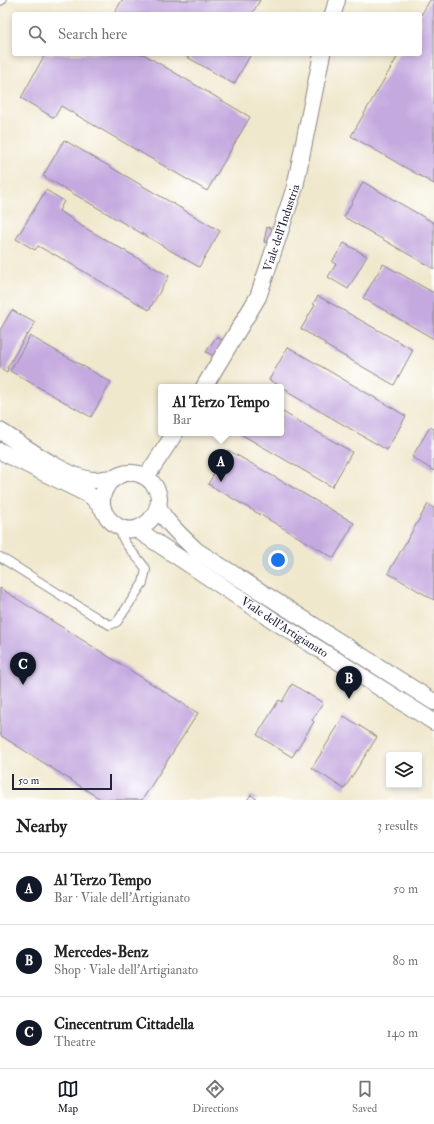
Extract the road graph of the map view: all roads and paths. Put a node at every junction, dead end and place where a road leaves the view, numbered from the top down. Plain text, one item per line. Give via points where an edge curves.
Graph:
1 (337, 0) edge
2 (334, 12) edge
3 (322, 56) edge
4 (206, 384) edge
5 (0, 431) edge
6 (173, 436) edge
7 (0, 451) edge
8 (146, 477) junction
9 (115, 478) junction
10 (158, 506) junction
11 (103, 509) junction
12 (120, 528) junction
13 (136, 529) junction
14 (0, 557) edge
15 (434, 702) edge
16 (434, 722) edge

1 - 2 street
3 - 4 street, Viale dell'Industria via 295,187 258,297
5 - 9 street via 75,475 93,480
6 - 8 street
7 - 11 street via 91,496
8 - 9 street via 125,473
8 - 10 street, Viale dell'Artigianato via 157,490
9 - 11 street via 104,492
10 - 13 street via 151,521
10 - 15 street, Viale dell'Artigianato via 178,534 197,550
11 - 12 street via 112,523
12 - 13 street, Viale dell'Artigianato
12 - 14 lane via 121,536 146,568 143,583 117,622 110,625
13 - 16 street, Viale dell'Artigianato

